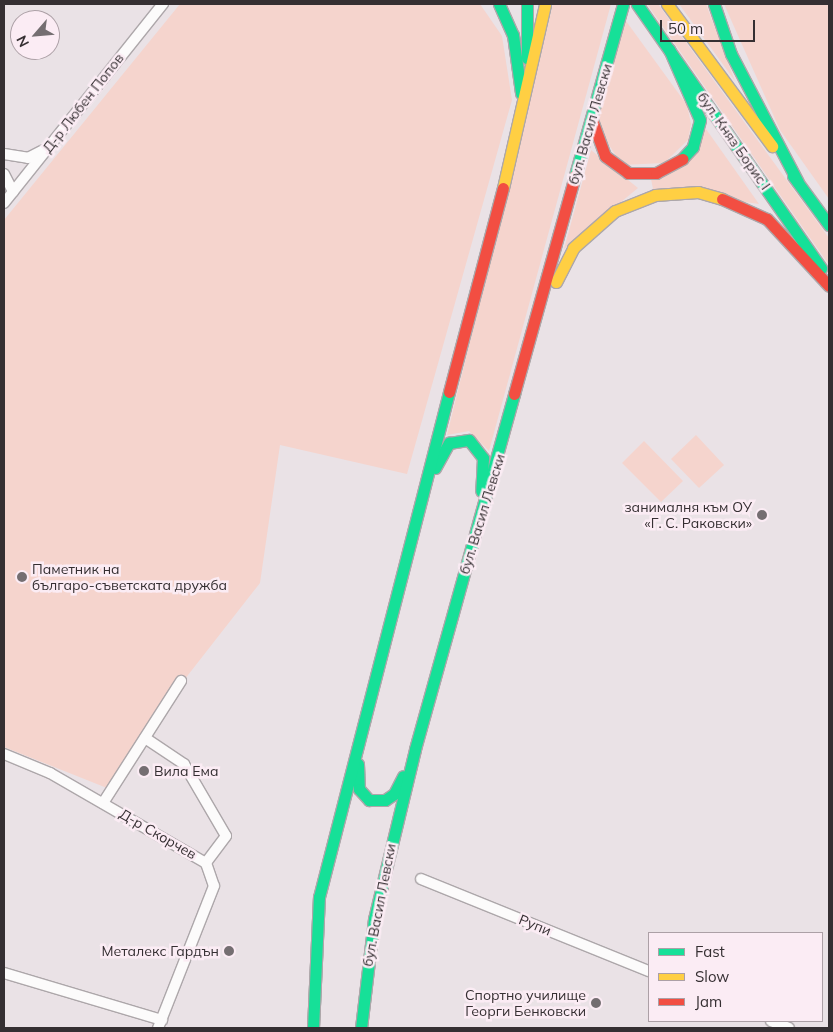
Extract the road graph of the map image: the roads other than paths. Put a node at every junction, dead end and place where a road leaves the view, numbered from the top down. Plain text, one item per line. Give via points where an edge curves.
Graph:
1 (163, 4) edge
2 (499, 4) edge
3 (526, 4) edge
4 (545, 4) edge
5 (624, 4) edge
6 (667, 4) edge
7 (714, 4) edge
8 (640, 7) edge
9 (669, 48) junction
10 (527, 97) junction
11 (592, 116) junction
12 (520, 124) junction
13 (47, 149) junction
14 (4, 154) edge
15 (4, 174) edge
16 (798, 182) junction
17 (13, 192) junction
18 (4, 204) edge
19 (829, 225) edge
20 (829, 280) edge
21 (829, 286) edge
22 (536, 326) junction
23 (419, 508) junction
24 (479, 525) junction
25 (181, 681) dead end
26 (145, 738) junction
27 (358, 745) junction
28 (415, 749) junction
29 (4, 754) edge
30 (103, 803) junction
31 (206, 863) junction
32 (421, 879) dead end
33 (648, 971) edge
34 (4, 973) edge
35 (774, 1022) edge
36 (160, 1024) edge
37 (313, 1028) edge
38 (361, 1028) edge
39 (789, 1028) edge

1 - 13 street, Д-р Любен Попов
2 - 12 main road via 519,60
3 - 10 main road
4 - 10 main road
5 - 11 main road, бул. Васил Левски
6 - 16 main road, бул. Княз Борис I
7 - 16 main road via 731,54
8 - 9 main road, бул. Княз Борис I
9 - 11 main road via 700,120 693,147 681,160 656,173 622,170 599,147
9 - 20 main road, бул. Княз Борис I
10 - 12 main road
11 - 22 main road, бул. Васил Левски
12 - 23 main road
13 - 14 street via 28,158
13 - 17 street, Д-р Любен Попов
15 - 17 street
16 - 19 main road, бул. Княз Борис I
17 - 18 street, Д-р Любен Попов
21 - 22 main road via 790,240 755,211 712,194 668,192 616,211 582,238 566,260
22 - 24 main road, бул. Васил Левски
23 - 24 main road via 444,448 455,440 469,440 483,458
23 - 27 main road
24 - 28 main road, бул. Васил Левски
25 - 26 street
26 - 30 street
26 - 31 street via 184,764 226,836
27 - 28 main road via 359,789 378,802 394,794
27 - 37 main road via 319,897
28 - 38 main road, бул. Васил Левски via 374,919
29 - 30 street, Д-р Скорчев
30 - 31 street, Д-р Скорчев
31 - 36 street, Д-р Скорчев via 214,886
32 - 33 street, Рупи
34 - 36 street
35 - 39 street

